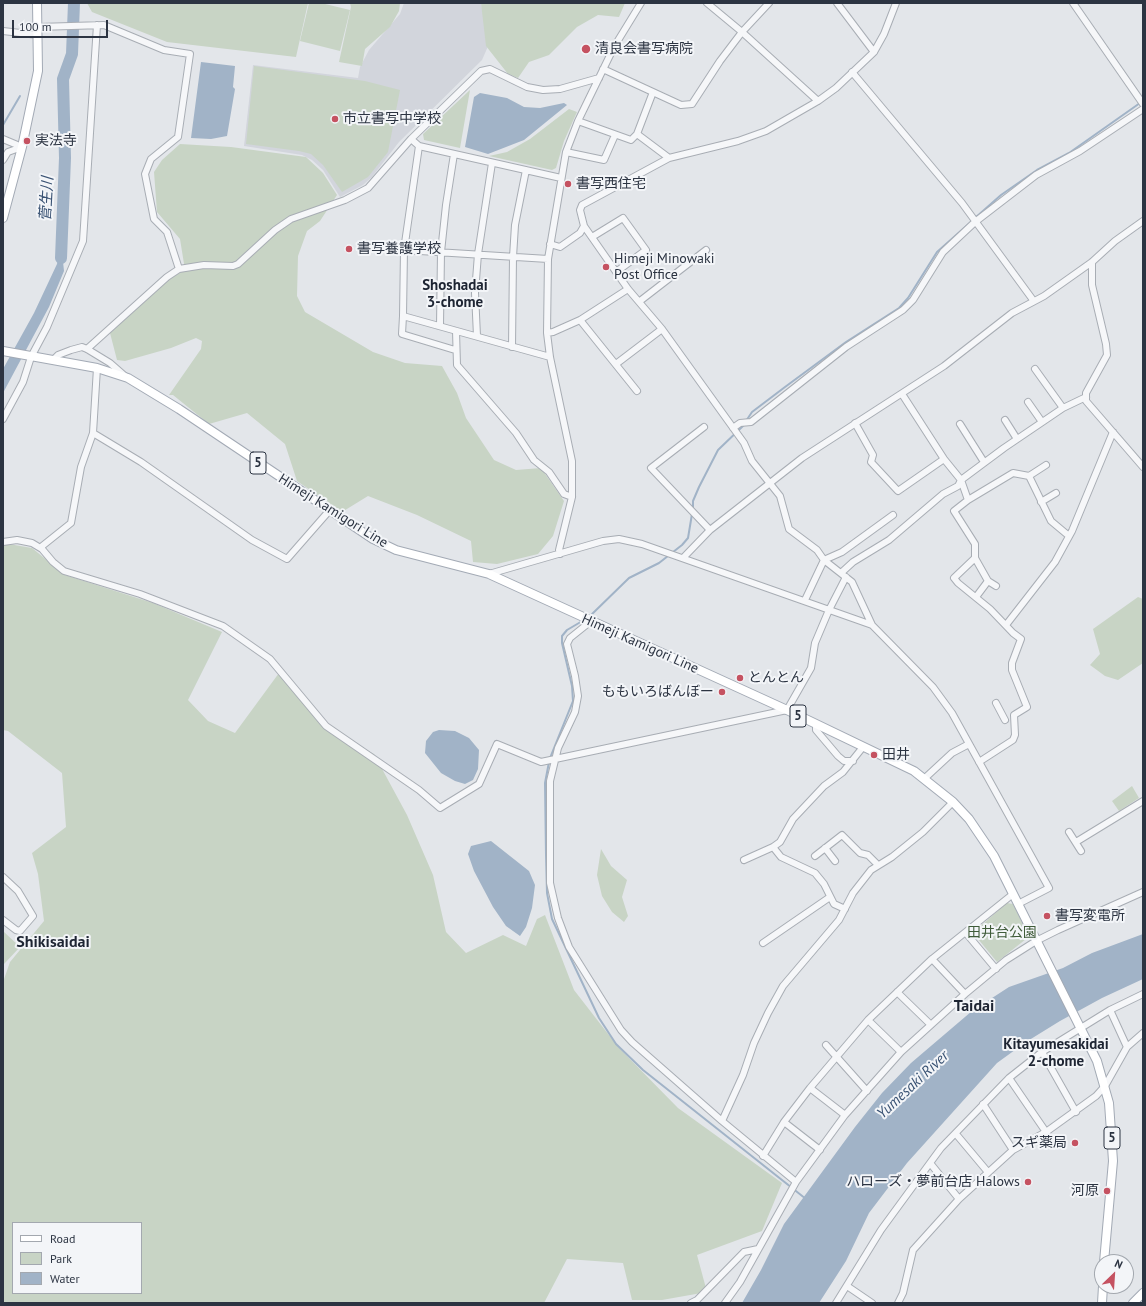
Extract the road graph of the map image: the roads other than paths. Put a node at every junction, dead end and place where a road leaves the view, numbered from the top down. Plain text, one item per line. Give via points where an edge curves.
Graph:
1 (37, 3) edge
2 (641, 3) edge
3 (707, 3) edge
4 (769, 3) edge
5 (837, 3) edge
6 (896, 3) edge
7 (1073, 3) edge
8 (96, 25) junction
9 (41, 30) junction
10 (3, 31) edge
11 (742, 32) junction
12 (874, 52) junction
13 (603, 69) junction
14 (852, 72) junction
15 (599, 78) junction
16 (654, 92) junction
17 (818, 101) junction
18 (1143, 104) edge
19 (1143, 109) edge
20 (578, 121) junction
21 (637, 134) junction
22 (615, 135) junction
23 (3, 139) edge
24 (411, 140) junction
25 (419, 146) junction
26 (22, 147) junction
27 (566, 152) junction
28 (454, 154) junction
29 (669, 158) junction
30 (3, 160) edge
31 (492, 163) junction
32 (526, 170) junction
33 (561, 178) junction
34 (5, 203) edge
35 (3, 218) edge
36 (1143, 221) edge
37 (975, 222) junction
38 (584, 226) junction
39 (592, 237) junction
40 (550, 244) junction
41 (404, 250) junction
42 (706, 250) dead end
43 (441, 252) junction
44 (478, 254) junction
45 (512, 257) junction
46 (548, 259) junction
47 (1092, 262) junction
48 (179, 269) junction
49 (616, 272) junction
50 (628, 289) junction
51 (1033, 300) junction
52 (640, 301) junction
53 (403, 316) junction
54 (580, 320) junction
55 (440, 326) junction
56 (662, 329) junction
57 (456, 331) junction
58 (548, 333) junction
59 (477, 336) junction
60 (512, 347) junction
61 (87, 349) junction
62 (456, 350) junction
63 (3, 351) edge
64 (30, 356) junction
65 (550, 357) junction
66 (54, 359) junction
67 (616, 364) junction
68 (97, 368) junction
69 (1035, 369) dead end
70 (128, 378) junction
71 (637, 391) dead end
72 (902, 394) junction
73 (1086, 397) junction
74 (1028, 402) dead end
75 (1064, 408) junction
76 (3, 420) edge
77 (1005, 420) dead end
78 (1042, 422) junction
79 (855, 423) junction
80 (960, 424) dead end
81 (704, 427) dead end
82 (733, 428) junction
83 (1113, 432) junction
84 (93, 433) junction
85 (1017, 438) junction
86 (944, 459) junction
87 (984, 462) junction
88 (1046, 465) dead end
89 (1143, 467) edge
90 (1029, 476) junction
91 (961, 480) junction
92 (771, 483) junction
93 (1056, 493) dead end
94 (572, 497) junction
95 (968, 500) junction
96 (1041, 502) junction
97 (329, 511) junction
98 (892, 515) dead end
99 (710, 530) junction
100 (1070, 536) junction
101 (3, 542) edge
102 (40, 548) junction
103 (560, 554) junction
104 (683, 558) junction
105 (975, 558) junction
106 (824, 560) junction
107 (489, 574) junction
108 (843, 575) junction
109 (988, 580) junction
110 (996, 586) dead end
111 (976, 597) junction
112 (806, 600) junction
113 (828, 610) junction
114 (590, 622) junction
115 (872, 624) junction
116 (1006, 625) junction
117 (996, 703) dead end
118 (787, 710) junction
119 (1005, 720) dead end
120 (816, 724) junction
121 (968, 744) junction
122 (863, 747) junction
123 (555, 759) junction
124 (853, 761) junction
125 (979, 762) junction
126 (925, 778) junction
127 (1143, 801) edge
128 (953, 802) junction
129 (1069, 832) dead end
130 (1076, 842) junction
131 (773, 847) junction
132 (825, 848) junction
133 (1081, 851) dead end
134 (815, 856) dead end
135 (744, 860) dead end
136 (835, 861) dead end
137 (878, 866) junction
138 (3, 878) edge
139 (1143, 892) edge
140 (1013, 894) junction
141 (830, 898) junction
142 (1018, 904) junction
143 (845, 909) junction
144 (3, 920) edge
145 (768, 930) dead end
146 (966, 933) junction
147 (773, 935) junction
148 (1036, 941) junction
149 (763, 943) dead end
150 (932, 959) junction
151 (996, 969) junction
152 (897, 992) junction
153 (964, 994) junction
154 (1143, 994) edge
155 (1110, 1010) junction
156 (868, 1020) junction
157 (1079, 1024) junction
158 (931, 1025) junction
159 (1143, 1033) edge
160 (826, 1045) dead end
161 (1127, 1047) junction
162 (901, 1052) junction
163 (1042, 1052) junction
164 (837, 1056) junction
165 (1009, 1078) junction
166 (1105, 1086) junction
167 (810, 1088) junction
168 (867, 1091) junction
169 (983, 1104) junction
170 (1076, 1112) junction
171 (845, 1115) junction
172 (722, 1122) junction
173 (784, 1122) junction
174 (1046, 1132) junction
175 (956, 1134) junction
176 (820, 1150) junction
177 (1013, 1150) junction
178 (763, 1156) junction
179 (930, 1163) junction
180 (987, 1171) junction
181 (796, 1182) junction
182 (959, 1199) junction
183 (758, 1249) junction
184 (1105, 1254) edge
185 (847, 1286) junction
186 (1143, 1293) edge
187 (691, 1303) edge
188 (725, 1303) edge
189 (836, 1303) edge
190 (872, 1303) edge
191 (898, 1303) edge
192 (1133, 1303) edge

1 - 9 main road
2 - 13 street
3 - 11 street
4 - 11 street
5 - 12 street
6 - 12 street
7 - 18 street
8 - 9 street
8 - 48 street via 110,27 164,50 190,54 178,137 151,159 145,174 154,219 167,232
8 - 64 street via 83,241 47,327
9 - 10 street
9 - 26 main road via 38,71
11 - 16 street via 692,104 681,105
11 - 17 street
12 - 14 street
13 - 15 street
13 - 16 street
14 - 17 street
14 - 37 street
15 - 20 street
15 - 24 street via 560,89 544,90 527,87 490,70 481,71
16 - 21 street
17 - 29 street via 766,131 738,141
19 - 37 street via 1080,151 1036,175
20 - 22 street
20 - 27 street
21 - 22 street via 631,140
21 - 29 street
22 - 27 street via 604,160
23 - 26 street
24 - 25 street
24 - 48 street via 368,188 346,200 291,219 238,264
25 - 28 street
25 - 41 street
26 - 30 street via 8,152
26 - 34 main road
27 - 33 street
28 - 31 street
28 - 43 street
29 - 38 street via 582,205 580,210
31 - 32 street
31 - 44 street
32 - 33 street
32 - 45 street via 515,225
33 - 40 street
34 - 35 main road
36 - 47 street
37 - 51 street
37 - 82 street via 943,252 913,300 903,310 846,347 750,422 740,423
38 - 39 street
38 - 40 street via 580,233 560,247
39 - 49 street
39 - 49 street via 623,218 646,250
40 - 46 street
41 - 43 street
41 - 53 street
42 - 52 street
43 - 44 street
43 - 55 street
44 - 45 street
44 - 59 street via 475,293
45 - 46 street
45 - 60 street
46 - 58 street
47 - 51 street via 1044,296
47 - 73 street via 1092,285 1107,355
48 - 61 street
49 - 50 street
50 - 52 street
50 - 54 street
51 - 72 street
52 - 56 street
53 - 55 street
53 - 62 street via 402,334
54 - 58 street
54 - 67 street
55 - 57 street
56 - 67 street
56 - 82 street
57 - 59 street
57 - 62 street
58 - 65 street
59 - 60 street
60 - 65 street
61 - 66 street via 82,347 70,350
61 - 70 street
62 - 94 street via 457,365 516,433 534,460 549,472 564,494
63 - 64 main road, Himeji Kamigori Line / 5
64 - 66 main road, Himeji Kamigori Line / 5
64 - 76 street via 24,382
65 - 94 street via 572,461
66 - 68 main road, Himeji Kamigori Line / 5
67 - 71 street
68 - 70 main road, Himeji Kamigori Line / 5
68 - 84 street
69 - 75 street
70 - 97 main road, Himeji Kamigori Line / 5 via 179,409
72 - 79 street
72 - 86 street
73 - 75 street
73 - 83 street via 1086,401
74 - 78 street
75 - 78 street
77 - 85 street
78 - 85 street
79 - 86 street via 873,455 870,462 898,491
79 - 92 street via 802,458
80 - 87 street
81 - 99 street via 651,468
82 - 92 street via 744,443 752,461
83 - 89 street
83 - 100 street
84 - 97 street via 141,462 252,540 287,559
84 - 102 street via 82,467 71,523
85 - 87 street
86 - 91 street
87 - 91 street
88 - 90 street
90 - 95 street via 1013,474
90 - 96 street
91 - 95 street
91 - 108 street via 958,486 943,494 889,540 853,562
92 - 99 street
92 - 106 street via 780,496 789,529 817,550
93 - 96 street
94 - 103 street
95 - 105 street via 954,511 975,544
96 - 100 street via 1051,521
97 - 107 main road, Himeji Kamigori Line / 5 via 373,539 396,550
98 - 106 street via 842,552
99 - 104 street
100 - 116 street via 1055,562
101 - 102 street via 17,540 32,543
102 - 123 street via 64,571 140,594 223,626 270,659 326,726 419,790 440,808 479,784 497,744 541,762
103 - 104 street via 603,541 619,539
103 - 107 street
104 - 112 street
105 - 109 street
105 - 111 street via 954,578
106 - 108 street
106 - 112 street
107 - 114 main road, Himeji Kamigori Line / 5
108 - 113 street
108 - 115 street via 852,582
109 - 110 street
109 - 111 street
111 - 116 street
112 - 113 street
113 - 115 street
113 - 118 street via 815,643 811,668
114 - 118 main road, Himeji Kamigori Line / 5
114 - 123 street via 570,638 567,644 578,696 575,712
115 - 121 street via 933,687 952,713
116 - 125 street via 1021,639 1012,670 1027,707 1014,715 1013,740
117 - 119 street
118 - 120 main road, Himeji Kamigori Line / 5
118 - 123 street
120 - 122 main road, Himeji Kamigori Line / 5
120 - 124 street via 816,730 838,756 844,761
121 - 125 street
121 - 126 street via 952,752
122 - 124 street
122 - 126 main road, Himeji Kamigori Line / 5
123 - 172 street via 550,781 550,883 554,908 569,947 621,1030
124 - 131 street via 824,786 798,814 780,842
125 - 142 street via 1049,888
126 - 128 main road, Himeji Kamigori Line / 5
127 - 130 street
128 - 137 street via 923,832
128 - 140 main road, Himeji Kamigori Line / 5 via 980,834
129 - 130 street
130 - 133 street
131 - 135 street
131 - 141 street via 781,857 815,873 824,884
132 - 134 street
132 - 136 street
132 - 137 street via 842,834 860,853 868,855
137 - 143 street via 871,870 853,893
138 - 144 street via 18,890 33,916 20,931
139 - 148 street
140 - 142 main road, Himeji Kamigori Line / 5
140 - 146 street
141 - 143 street via 834,904
141 - 147 street
142 - 148 main road, Himeji Kamigori Line / 5
143 - 172 street via 839,920 779,992 754,1043
145 - 147 street
146 - 150 street
146 - 151 street
147 - 149 street
148 - 151 street
148 - 157 main road, Himeji Kamigori Line / 5
150 - 152 street
150 - 153 street
151 - 153 street
152 - 156 street
152 - 158 street
153 - 158 street
154 - 155 street
155 - 157 street
155 - 161 street
156 - 162 street
156 - 164 street
157 - 163 street
157 - 166 main road, Himeji Kamigori Line / 5 via 1097,1061
158 - 162 street
159 - 161 street
160 - 164 street
161 - 166 street
162 - 168 street
163 - 165 street
163 - 170 street
164 - 167 street
164 - 168 street
165 - 169 street
165 - 174 street
166 - 170 street
166 - 184 main road, Himeji Kamigori Line / 5 via 1111,1120 1113,1161
167 - 171 street
167 - 173 street
168 - 171 street
169 - 175 street
169 - 177 street
170 - 174 street
171 - 176 street
172 - 178 street
173 - 176 street
173 - 178 street
174 - 177 street
175 - 179 street
175 - 180 street
176 - 181 street
177 - 180 street
178 - 181 street
179 - 182 street
179 - 185 street via 881,1230
180 - 182 street
181 - 183 street
182 - 191 street via 913,1250 903,1294
183 - 187 street via 744,1252
183 - 188 street
185 - 189 street
185 - 190 street
186 - 192 main road

